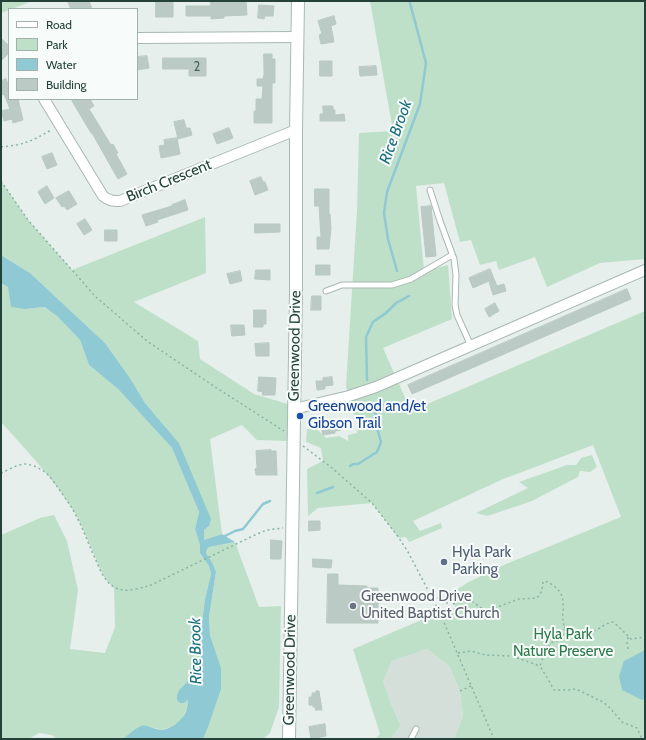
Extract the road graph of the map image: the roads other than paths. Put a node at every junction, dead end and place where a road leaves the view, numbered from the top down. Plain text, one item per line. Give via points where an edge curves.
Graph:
1 (298, 1) edge
2 (297, 37) junction
3 (138, 38) edge
4 (45, 100) edge
5 (296, 130) junction
6 (430, 190) dead end
7 (452, 255) junction
8 (645, 270) edge
9 (326, 291) dead end
10 (471, 346) junction
11 (294, 408) junction
12 (416, 729) dead end
13 (289, 739) edge
14 (411, 739) edge

1 - 2 main road, Greenwood Drive
2 - 3 street
2 - 5 main road, Greenwood Drive
4 - 5 street, Birch Crescent via 104,196 114,201 120,201
5 - 11 main road, Greenwood Drive
6 - 7 lane
7 - 9 lane via 411,279 392,285 342,285
7 - 10 lane via 456,275 455,305
8 - 10 street
10 - 11 street via 376,387 349,396
11 - 13 main road, Greenwood Drive
12 - 14 lane

